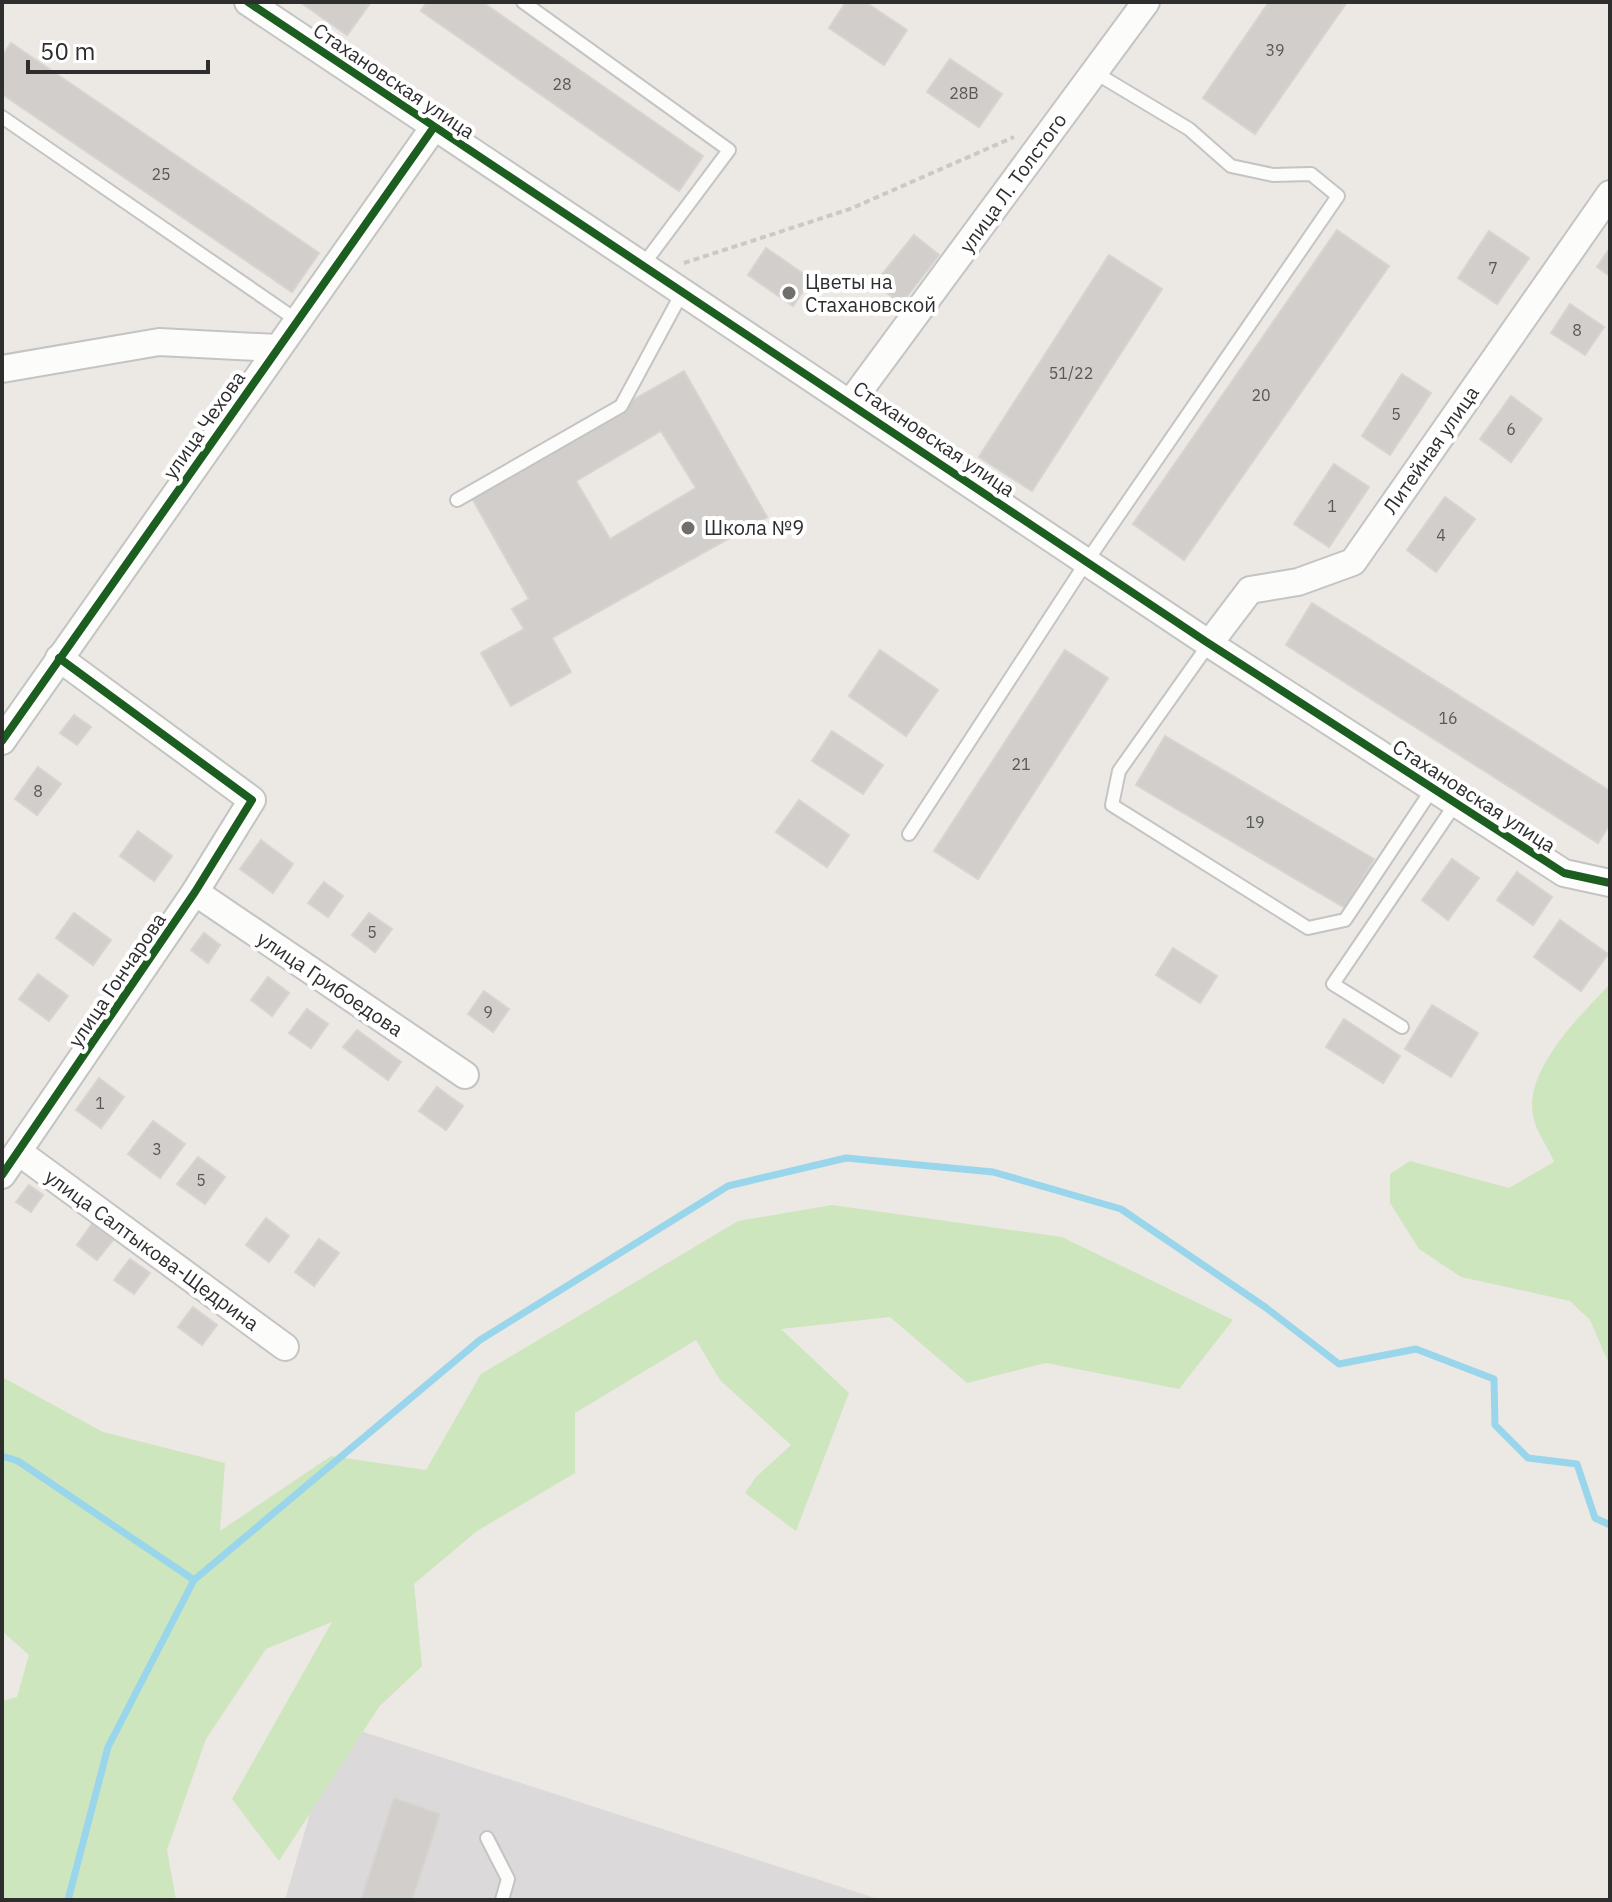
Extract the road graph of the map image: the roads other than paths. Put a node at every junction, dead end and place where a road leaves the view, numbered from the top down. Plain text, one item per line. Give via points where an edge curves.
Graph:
1 (248, 2) edge
2 (523, 2) edge
3 (1146, 2) edge
4 (1094, 72) junction
5 (2, 117) edge
6 (434, 127) junction
7 (1610, 194) edge
8 (643, 265) junction
9 (683, 291) junction
10 (298, 321) junction
11 (277, 348) junction
12 (2, 369) edge
13 (851, 402) junction
14 (457, 500) dead end
15 (1087, 561) junction
16 (1209, 644) junction
17 (59, 658) junction
18 (2, 741) edge
19 (1433, 788) junction
20 (1456, 803) junction
21 (909, 834) dead end
22 (1610, 883) edge
23 (195, 892) junction
24 (1402, 1027) dead end
25 (465, 1075) dead end
26 (20, 1153) junction
27 (2, 1175) edge
28 (285, 1347) dead end
29 (487, 1838) dead end
30 (502, 1900) edge

1 - 6 street, Стахановская улица
2 - 8 lane via 729,150
3 - 4 street, улица Л. Толстого
4 - 13 street, улица Л. Толстого
4 - 15 lane via 1189,129 1231,166 1273,175 1311,174 1338,196
5 - 10 lane
6 - 8 street, Стахановская улица
6 - 10 street, улица Чехова
7 - 16 street, Литейная улица via 1353,562 1298,582 1250,590
8 - 9 street, Стахановская улица
9 - 13 street, Стахановская улица
9 - 14 lane via 621,406
10 - 11 street, улица Чехова
11 - 12 street via 159,342
11 - 17 street, улица Чехова
13 - 15 street, Стахановская улица
15 - 16 street, Стахановская улица
15 - 21 lane
16 - 19 street, Стахановская улица
16 - 19 lane via 1119,771 1112,805 1308,928 1345,920
17 - 18 street, улица Чехова
17 - 23 street, улица Гончарова via 252,800
19 - 20 street, Стахановская улица
20 - 22 street, Стахановская улица via 1564,873
20 - 24 lane via 1333,984
23 - 25 street, улица Грибоедова
23 - 26 street, улица Гончарова
26 - 27 street, улица Гончарова
26 - 28 street, улица Салтыкова-Щедрина
29 - 30 lane via 508,1879

